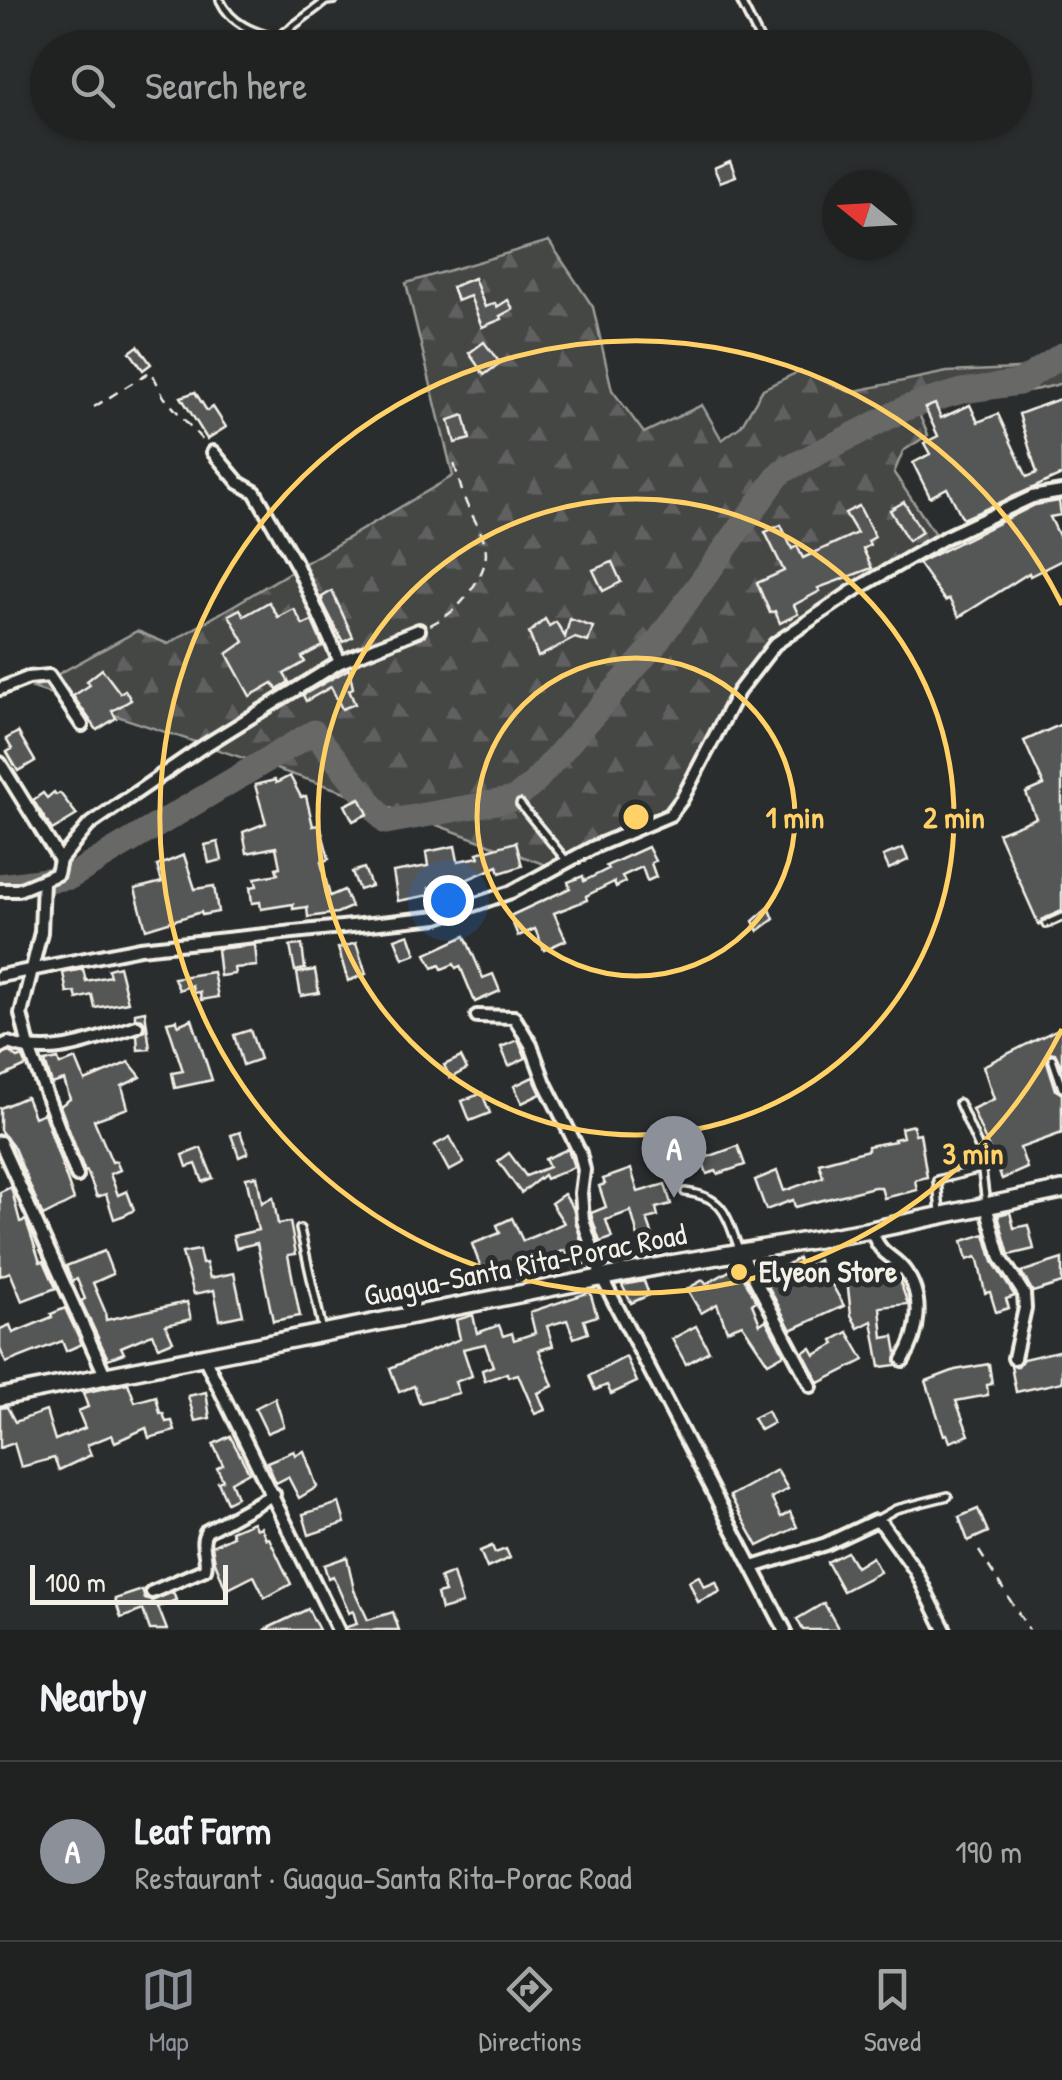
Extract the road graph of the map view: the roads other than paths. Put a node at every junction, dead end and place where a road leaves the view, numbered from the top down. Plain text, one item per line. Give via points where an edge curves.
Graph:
1 (220, 0) edge
2 (334, 0) edge
3 (740, 0) edge
4 (247, 30) edge
5 (287, 30) edge
6 (755, 30) edge
7 (212, 452) road end
8 (1062, 492) edge
9 (419, 630) road end
10 (340, 662) junction
11 (0, 689) edge
12 (82, 724) dead end
13 (0, 763) edge
14 (520, 804) dead end
15 (60, 860) junction
16 (566, 862) junction
17 (43, 881) junction
18 (0, 890) edge
19 (1062, 917) edge
20 (1046, 924) dead end
21 (30, 970) junction
22 (0, 976) edge
23 (477, 1016) dead end
24 (137, 1026) dead end
25 (0, 1047) edge
26 (30, 1051) junction
27 (1052, 1058) dead end
28 (1062, 1088) edge
29 (959, 1103) dead end
30 (0, 1142) edge
31 (980, 1169) junction
32 (78, 1176) dead end
33 (1062, 1190) edge
34 (685, 1192) dead end
35 (986, 1206) junction
36 (940, 1215) junction
37 (300, 1229) dead end
38 (871, 1230) junction
39 (740, 1251) junction
40 (602, 1278) junction
41 (324, 1334) junction
42 (204, 1357) junction
43 (1014, 1358) dead end
44 (903, 1360) dead end
45 (106, 1377) junction
46 (811, 1386) dead end
47 (0, 1398) edge
48 (274, 1494) junction
49 (948, 1496) dead end
50 (875, 1521) junction
51 (754, 1567) junction
52 (152, 1592) dead end
53 (338, 1630) edge
54 (785, 1630) edge
55 (946, 1630) edge

1 - 4 lane
2 - 5 lane
3 - 6 lane
7 - 10 street via 255,492
8 - 16 street via 1032,497 946,537 774,644 738,692 670,815
9 - 10 street
10 - 15 street via 88,825
11 - 12 street via 49,676
13 - 15 street
14 - 16 lane
15 - 17 street via 58,874
16 - 21 street via 511,892 438,917 140,948
17 - 18 street
17 - 21 street via 41,932
19 - 20 lane
21 - 22 street
21 - 26 street via 21,1014
23 - 40 street via 514,1017 531,1045 580,1153 583,1220
24 - 26 street via 52,1051
25 - 26 street via 8,1043
26 - 32 street
27 - 28 lane
29 - 31 lane via 979,1148
30 - 45 street
31 - 35 lane
31 - 36 lane via 937,1180
33 - 35 main road, Guagua-Santa Rita-Porac Road
34 - 39 lane via 715,1199
35 - 36 main road, Guagua-Santa Rita-Porac Road
35 - 43 street via 1001,1258 1024,1294
36 - 38 main road, Guagua-Santa Rita-Porac Road
37 - 41 lane
38 - 39 main road, Guagua-Santa Rita-Porac Road
38 - 44 street via 914,1292 918,1323
39 - 40 main road, Guagua-Santa Rita-Porac Road
39 - 46 street
40 - 41 main road, Guagua-Santa Rita-Porac Road
40 - 51 street
41 - 42 main road, Guagua-Santa Rita-Porac Road
42 - 45 main road, Guagua-Santa Rita-Porac Road
42 - 48 street
45 - 47 main road, Guagua-Santa Rita-Porac Road
48 - 52 street via 207,1530 206,1569
48 - 53 street
49 - 50 lane
50 - 51 street
50 - 55 street via 915,1570
51 - 54 street

